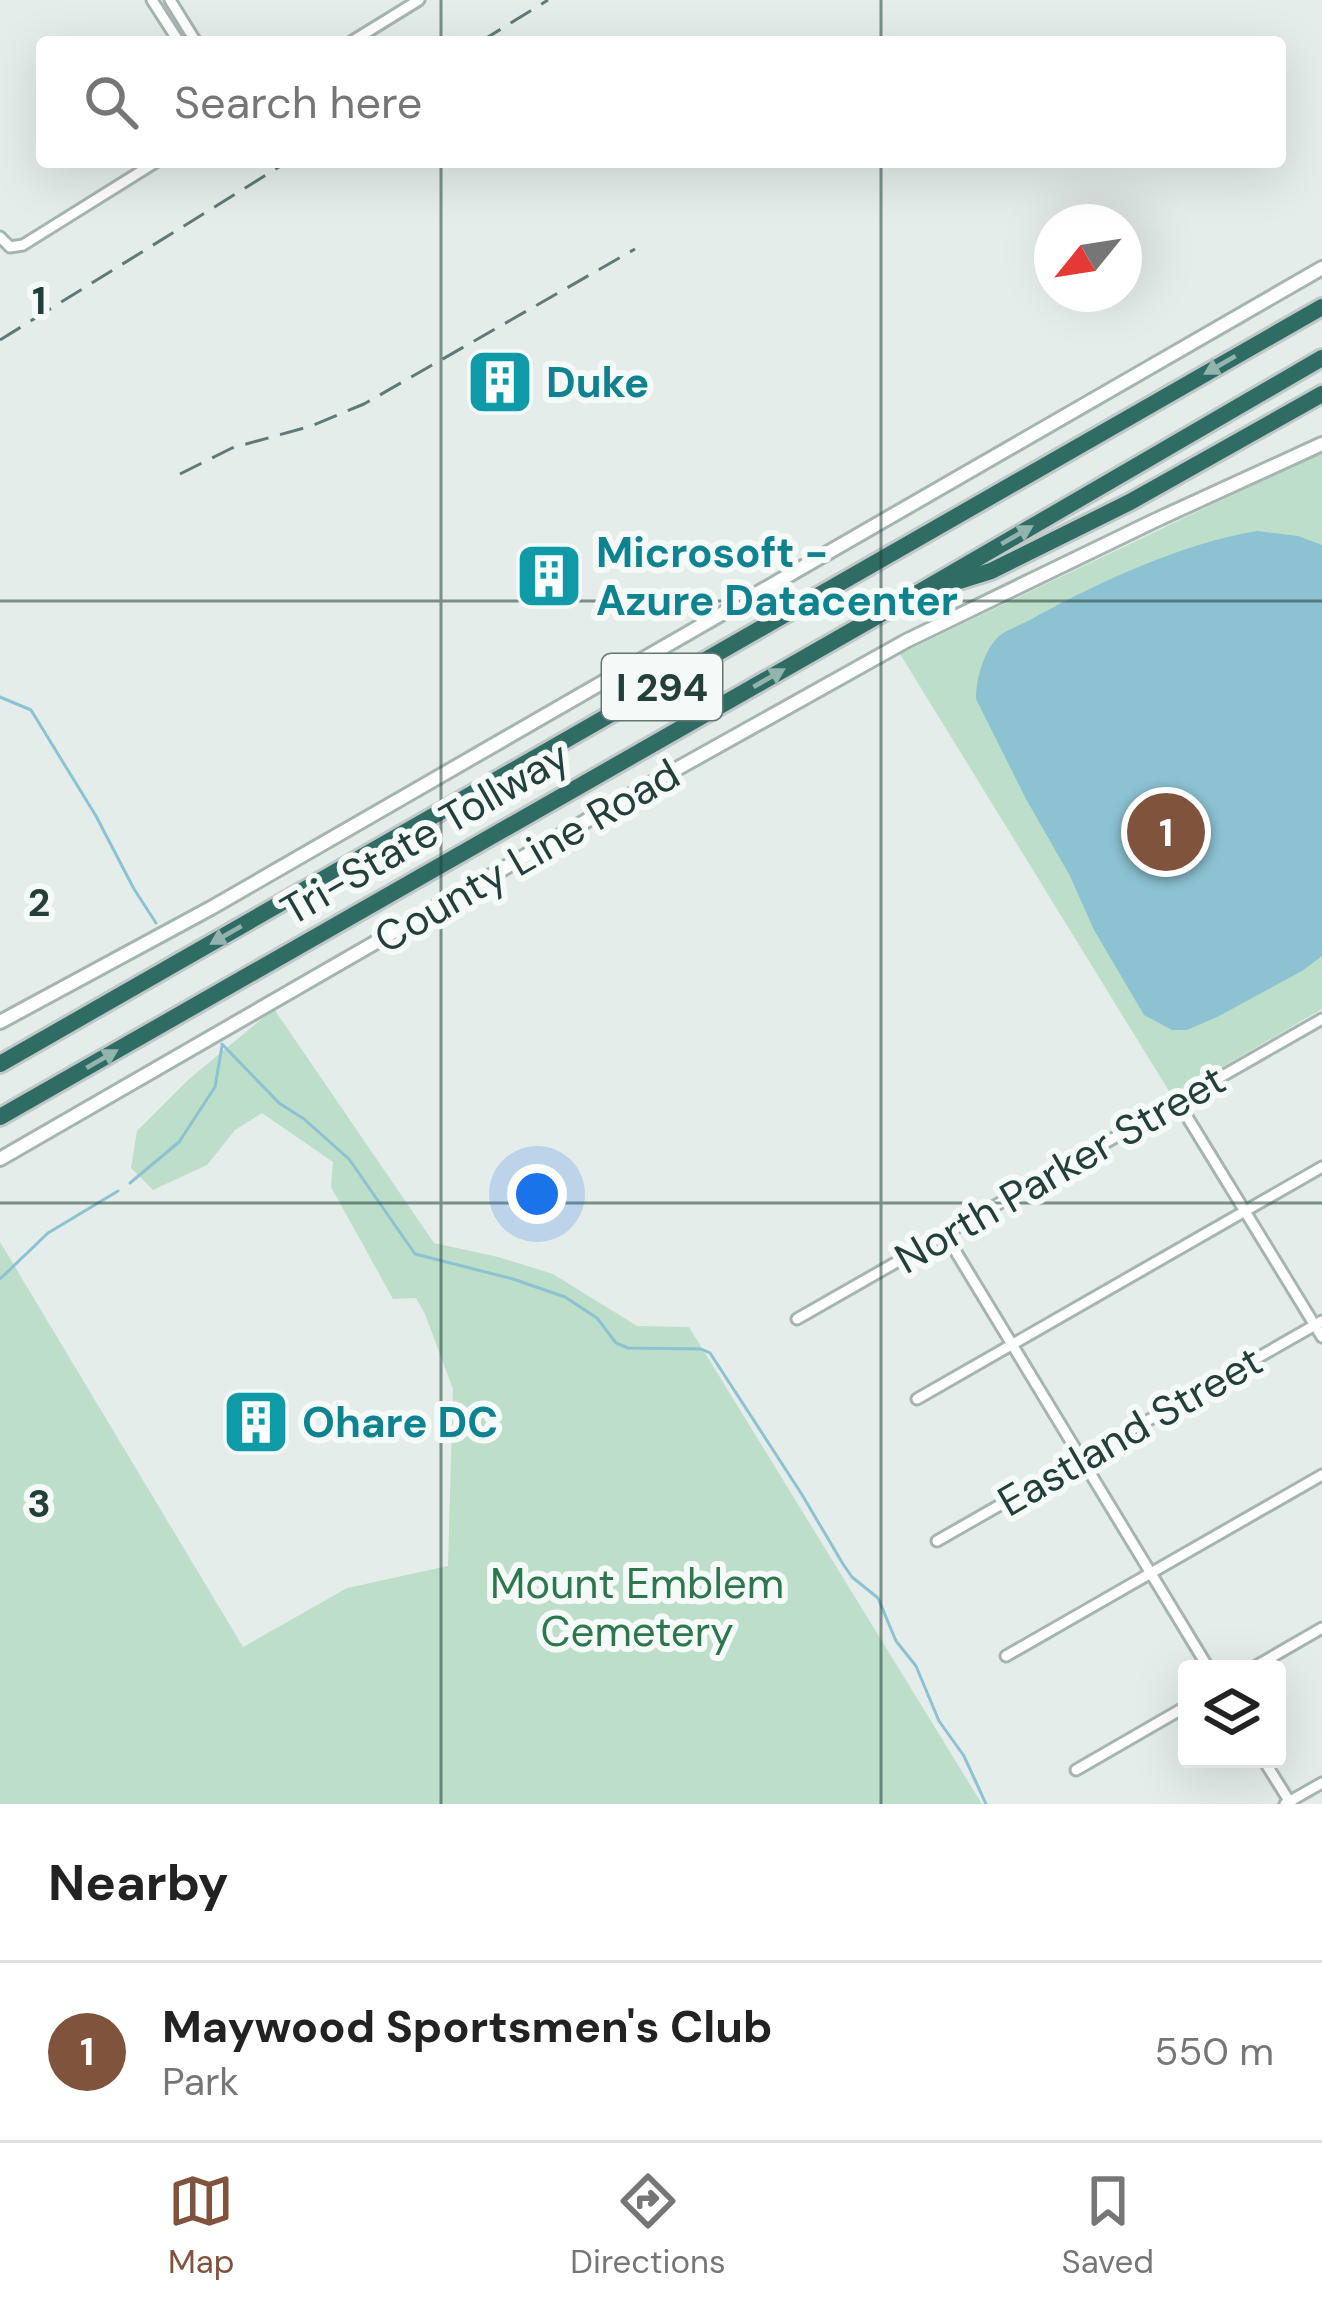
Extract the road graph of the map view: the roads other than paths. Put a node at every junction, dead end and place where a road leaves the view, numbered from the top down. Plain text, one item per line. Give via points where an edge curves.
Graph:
1 (152, 0) edge
2 (170, 0) edge
3 (419, 0) edge
4 (174, 36) edge
5 (192, 36) edge
6 (361, 36) edge
7 (146, 168) edge
8 (0, 237) edge
9 (1322, 268) edge
10 (1322, 307) edge
11 (1322, 358) edge
12 (1322, 394) edge
13 (1322, 444) edge
14 (916, 594) junction
15 (1322, 1019) edge
16 (0, 1022) edge
17 (0, 1064) edge
18 (1178, 1102) junction
19 (0, 1117) edge
20 (0, 1159) edge
21 (1322, 1167) edge
22 (1245, 1211) junction
23 (945, 1234) junction
24 (797, 1319) dead end
25 (1318, 1323) edge
26 (1322, 1337) edge
27 (1012, 1346) junction
28 (917, 1399) dead end
29 (1081, 1459) junction
30 (1322, 1474) edge
31 (938, 1541) dead end
32 (1150, 1573) junction
33 (1322, 1628) edge
34 (1006, 1656) dead end
35 (1203, 1660) edge
36 (1267, 1660) edge
37 (1178, 1711) edge
38 (1268, 1768) edge
39 (1076, 1770) dead end
40 (1322, 1783) edge
41 (1288, 1803) edge

1 - 4 street
2 - 5 street
3 - 6 street
7 - 8 street via 23,244 10,247
9 - 16 street
10 -> 17 highway, Tri-State Tollway / I 294
14 -> 11 highway, Tri-State Tollway / I 294
12 - 14 highway via 991,571
13 - 20 street, County Line Road via 906,641
19 -> 14 highway, Tri-State Tollway / I 294
15 - 18 street, North Parker Street
18 - 22 street
18 - 23 street, North Parker Street
21 - 22 street
22 - 25 street
22 - 27 street
23 - 24 street, North Parker Street
23 - 27 street
25 - 26 street
25 - 29 street, Eastland Street
27 - 28 street
27 - 29 street
29 - 31 street, Eastland Street
29 - 32 street
30 - 32 street
32 - 34 street
32 - 35 street
33 - 36 street
37 - 39 street
38 - 41 street
40 - 41 street

